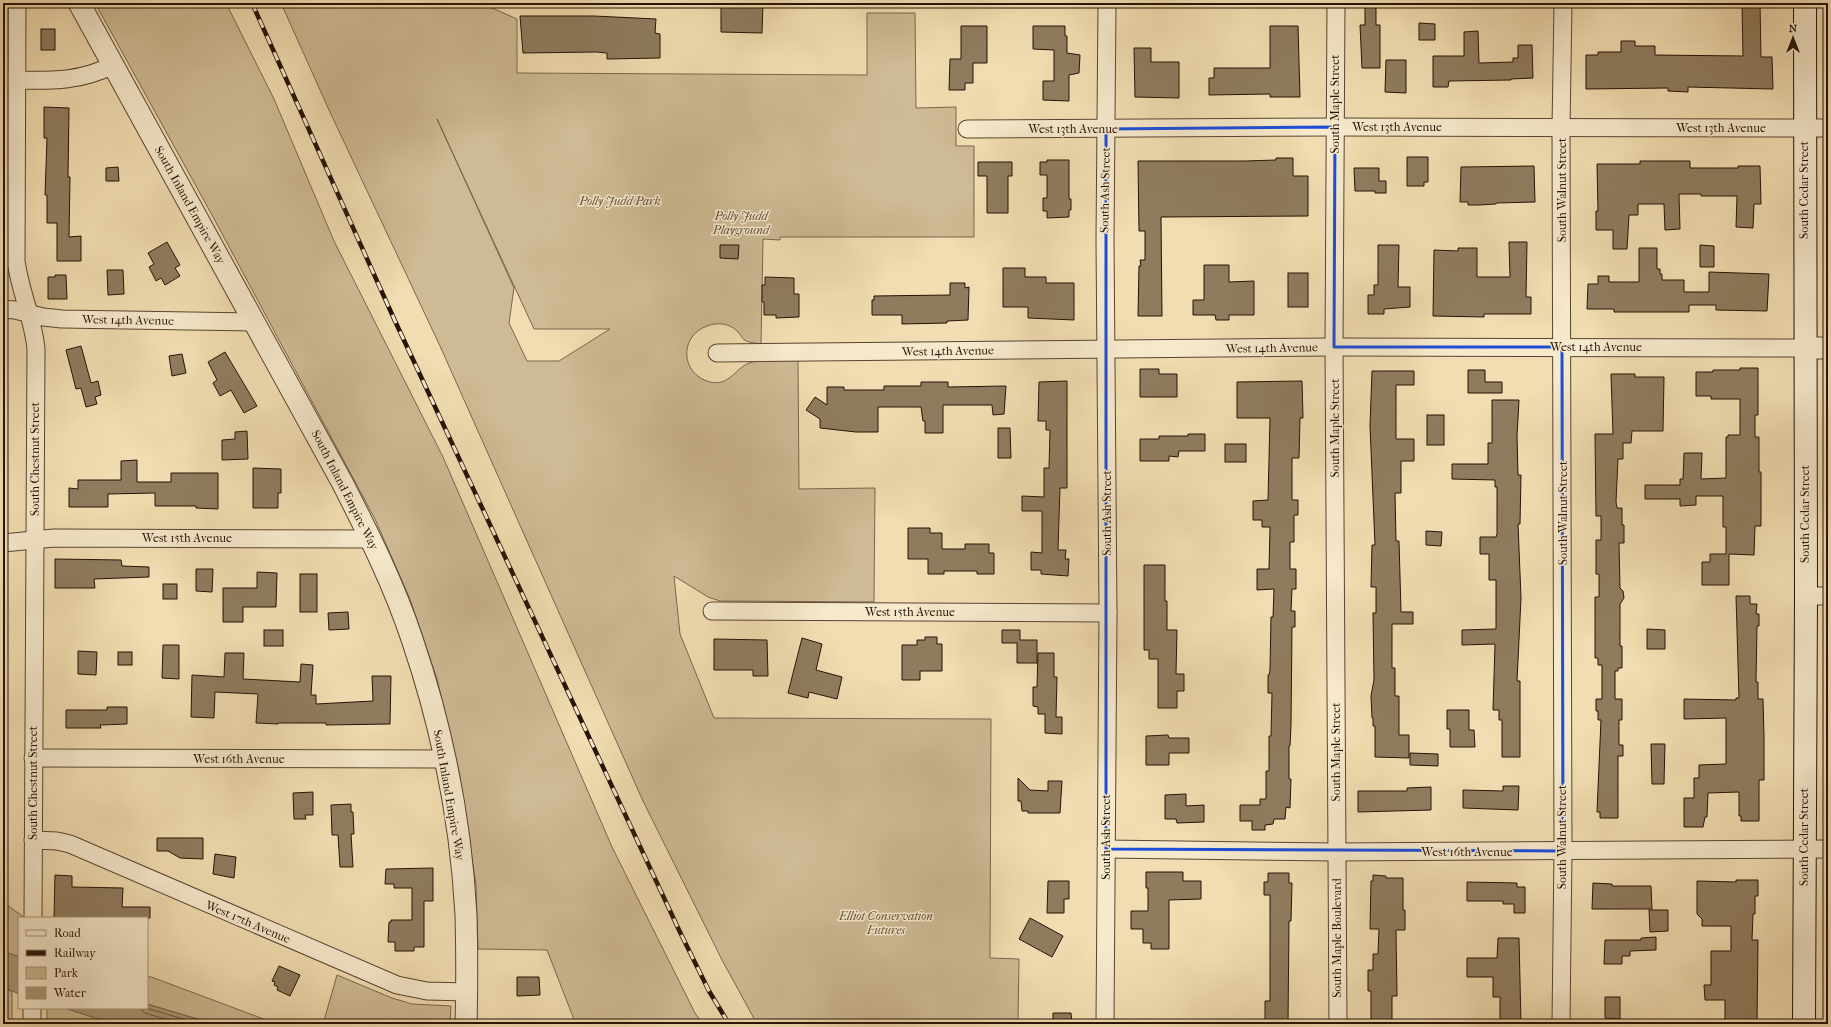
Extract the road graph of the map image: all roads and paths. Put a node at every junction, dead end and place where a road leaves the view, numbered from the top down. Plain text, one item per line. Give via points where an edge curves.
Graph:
1 (16, 3) edge
2 (79, 3) edge
3 (1107, 3) edge
4 (1336, 3) edge
5 (1563, 3) edge
6 (1805, 3) edge
7 (113, 64) junction
8 (10, 80) edge
9 (1334, 126) junction
10 (1561, 128) junction
11 (1804, 128) junction
12 (1828, 128) edge
13 (967, 129) dead end
14 (1106, 129) junction
15 (3, 308) edge
16 (29, 314) junction
17 (255, 322) junction
18 (1334, 347) junction
19 (1562, 347) junction
20 (1805, 348) junction
21 (1828, 348) edge
22 (1106, 349) junction
23 (717, 353) dead end
24 (371, 539) junction
25 (35, 541) junction
26 (3, 543) edge
27 (1806, 596) junction
28 (1828, 596) edge
29 (712, 611) dead end
30 (1108, 613) junction
31 (33, 758) junction
32 (445, 759) junction
33 (33, 840) junction
34 (1805, 849) junction
35 (1828, 849) edge
36 (1106, 850) junction
37 (1563, 851) junction
38 (1336, 852) junction
39 (33, 917) edge
40 (466, 992) junction
41 (32, 1009) edge
42 (32, 1024) edge
43 (466, 1024) edge
44 (1105, 1024) edge
45 (1338, 1024) edge
46 (1560, 1024) edge
47 (1804, 1024) edge

1 - 8 street, South Chestnut Street
2 - 7 street, South Inland Empire Way
3 - 14 street, South Ash Street
4 - 9 street, South Maple Street
5 - 10 street, South Walnut Street
6 - 11 main road, South Cedar Street
7 - 8 street via 91,75 76,78
7 - 17 street, South Inland Empire Way
8 - 16 street, South Chestnut Street via 16,260
9 - 10 street, West 13th Avenue
9 - 14 street, West 13th Avenue
9 - 18 street, South Maple Street
10 - 11 street, West 13th Avenue
10 - 19 street, South Walnut Street
11 - 12 street, West 13th Avenue
11 - 20 main road, South Cedar Street
13 - 14 street, West 13th Avenue
14 - 22 street, South Ash Street
15 - 16 street, West 14th Avenue
16 - 17 street, West 14th Avenue via 62,319
16 - 25 street, South Chestnut Street via 36,349
17 - 24 street, South Inland Empire Way
18 - 19 street, West 14th Avenue
18 - 22 street, West 14th Avenue
18 - 38 street, South Maple Street
19 - 20 street, West 14th Avenue
19 - 37 street, South Walnut Street
20 - 21 street, West 14th Avenue
20 - 27 main road, South Cedar Street
22 - 23 street, West 14th Avenue
22 - 30 street, South Ash Street
24 - 25 street, West 15th Avenue via 54,538
24 - 32 street, South Inland Empire Way via 412,639
25 - 26 street, West 15th Avenue
25 - 31 street, South Chestnut Street
27 - 28 street
27 - 34 main road, South Cedar Street
29 - 30 street, West 15th Avenue
30 - 36 street, South Ash Street
31 - 32 street, West 16th Avenue
31 - 33 street, South Chestnut Street
32 - 40 street, South Inland Empire Way via 463,882
33 - 39 street, South Chestnut Street
33 - 40 street, West 17th Avenue via 57,840 70,844 405,988 427,992
34 - 35 street, West 16th Avenue
34 - 37 street, West 16th Avenue
34 - 47 main road, South Cedar Street
36 - 38 street, West 16th Avenue
36 - 44 street, South Ash Street
37 - 38 street, West 16th Avenue
37 - 46 street, South Walnut Street
38 - 45 street, South Maple Boulevard
40 - 43 street, South Inland Empire Way
41 - 42 street

